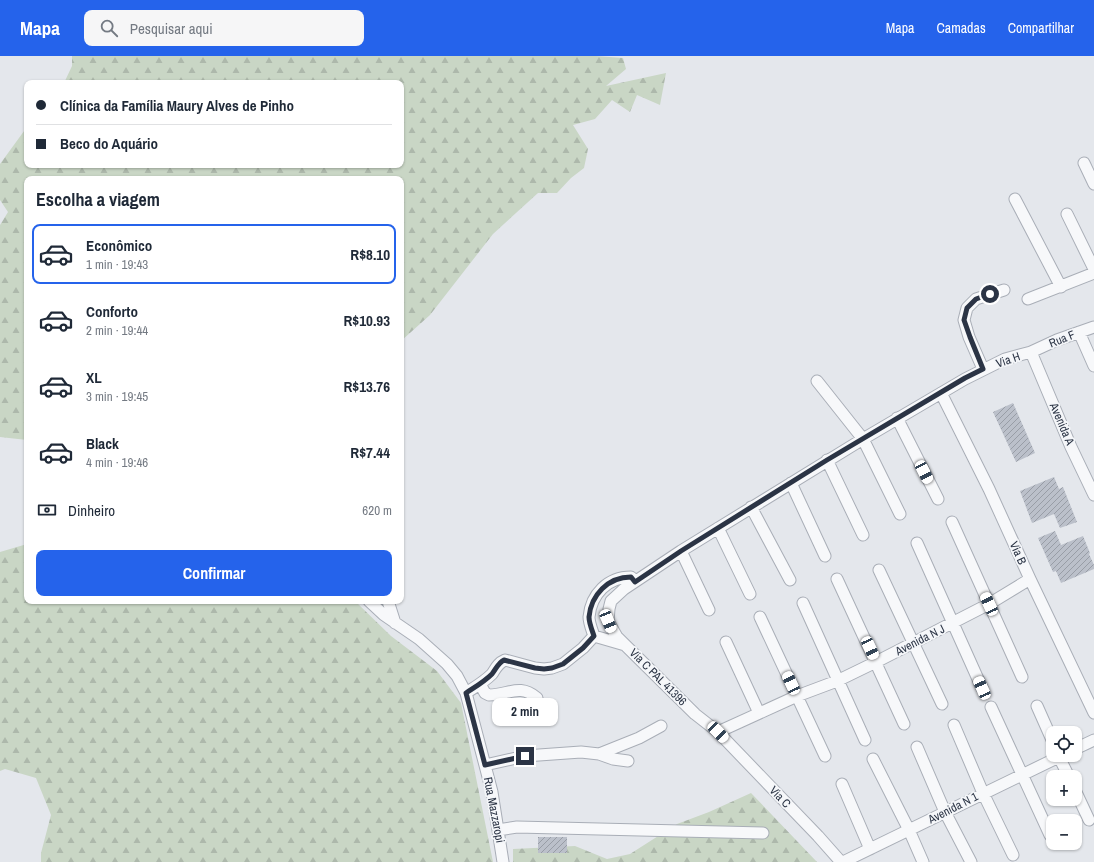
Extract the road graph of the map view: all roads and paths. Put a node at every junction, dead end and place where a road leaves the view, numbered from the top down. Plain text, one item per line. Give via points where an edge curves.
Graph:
1 (1084, 163) dead end
2 (1094, 184) edge
3 (1015, 199) dead end
4 (1067, 214) dead end
5 (1094, 269) edge
6 (1094, 273) edge
7 (1061, 287) junction
8 (1004, 290) dead end
9 (1028, 299) dead end
10 (1094, 327) edge
11 (1079, 332) junction
12 (1031, 352) junction
13 (1094, 366) edge
14 (983, 369) junction
15 (817, 381) dead end
16 (941, 393) junction
17 (897, 418) junction
18 (862, 439) junction
19 (827, 460) junction
20 (790, 483) junction
21 (1094, 495) edge
22 (938, 499) dead end
23 (751, 507) junction
24 (900, 514) dead end
25 (952, 522) dead end
26 (718, 528) junction
27 (863, 535) dead end
28 (918, 543) dead end
29 (681, 551) junction
30 (825, 556) dead end
31 (879, 570) dead end
32 (838, 579) dead end
33 (1030, 579) junction
34 (790, 580) dead end
35 (635, 582) junction
36 (750, 594) dead end
37 (802, 603) dead end
38 (373, 604) edge
39 (389, 604) edge
40 (989, 604) junction
41 (709, 610) dead end
42 (608, 615) joint
43 (760, 618) dead end
44 (395, 623) junction
45 (952, 623) junction
46 (594, 636) junction
47 (726, 642) dead end
48 (914, 642) junction
49 (625, 645) junction
50 (876, 662) junction
51 (1022, 677) dead end
52 (837, 681) junction
53 (480, 684) junction
54 (982, 688) dead end
55 (466, 693) junction
56 (797, 696) junction
57 (537, 698) dead end
58 (942, 704) dead end
59 (1037, 706) dead end
60 (991, 707) dead end
61 (1094, 713) edge
62 (759, 714) junction
63 (904, 724) dead end
64 (954, 725) dead end
65 (661, 726) dead end
66 (1046, 726) edge
67 (718, 732) junction
68 (865, 740) dead end
69 (1094, 740) edge
70 (1082, 746) edge
71 (917, 747) dead end
72 (599, 754) junction
73 (826, 756) dead end
74 (873, 759) dead end
75 (628, 761) dead end
76 (1047, 762) edge
77 (485, 765) junction
78 (1022, 774) junction
79 (842, 784) dead end
80 (983, 793) junction
81 (1082, 805) edge
82 (945, 812) junction
83 (1089, 820) dead end
84 (1046, 826) edge
85 (498, 830) junction
86 (908, 830) junction
87 (762, 834) dead end
88 (870, 849) junction
89 (1013, 855) dead end
90 (503, 862) edge
91 (842, 862) edge
92 (923, 862) edge
93 (971, 862) edge

1 - 2 street
3 - 7 street
4 - 5 street
6 - 7 street
7 - 9 street
8 - 14 street via 976,299 967,308 964,320
10 - 11 street, Rua F
11 - 12 street, Rua F
11 - 13 street
12 - 14 street, Via H
12 - 21 street, Avenida A
14 - 16 street, Via H
15 - 18 street
16 - 17 street, Via H
16 - 33 street, Via B
17 - 18 street, Via H
17 - 22 street
18 - 19 street, Via H
18 - 24 street
19 - 20 street, Via H
19 - 27 street
20 - 23 street, Via H
20 - 30 street
23 - 26 street, Via H
23 - 34 street
25 - 40 street
26 - 29 street, Via H
26 - 36 street
28 - 45 street
29 - 35 street, Via H
29 - 41 street
31 - 48 street
32 - 50 street
33 - 40 street, Avenida N J
33 - 61 street, Via B
35 - 42 street, Via H via 611,601
35 - 46 street via 631,577 621,577 600,589 589,617
37 - 52 street
38 - 44 street, Rua Mazzaropi
39 - 44 street
40 - 45 street, Avenida N J
40 - 51 street
42 - 49 street, Via C PAL 41396 via 612,629
43 - 56 street
44 - 55 street, Rua Mazzaropi via 419,639 447,664
45 - 48 street, Avenida N J
45 - 54 street
46 - 49 street
46 - 53 street via 563,664 544,669 504,660
47 - 62 street
48 - 50 street, Avenida N J
48 - 58 street
49 - 67 street, Via C PAL 41396 via 695,714
50 - 52 street, Avenida N J
50 - 63 street
52 - 56 street, Avenida N J
52 - 68 street
53 - 55 street
53 - 57 street via 489,695 522,690
55 - 77 street, Rua Mazzaropi
56 - 62 street, Avenida N J
56 - 73 street
59 - 66 street
60 - 78 street
62 - 67 street, Avenida N J
64 - 80 street
65 - 72 street
67 - 91 street, Via C
69 - 70 street
71 - 82 street
72 - 75 street
72 - 77 street via 540,754
74 - 86 street
76 - 78 street, Avenida N 1
77 - 85 street, Rua Mazzaropi
78 - 80 street, Avenida N 1
78 - 84 street
79 - 88 street
80 - 82 street, Avenida N 1
80 - 89 street
81 - 83 street
82 - 86 street, Avenida N 1
82 - 93 street
85 - 87 street via 517,827
85 - 90 street, Rua Mazzaropi
86 - 88 street, Avenida N 1
86 - 92 street
88 - 91 street, Avenida N 1

